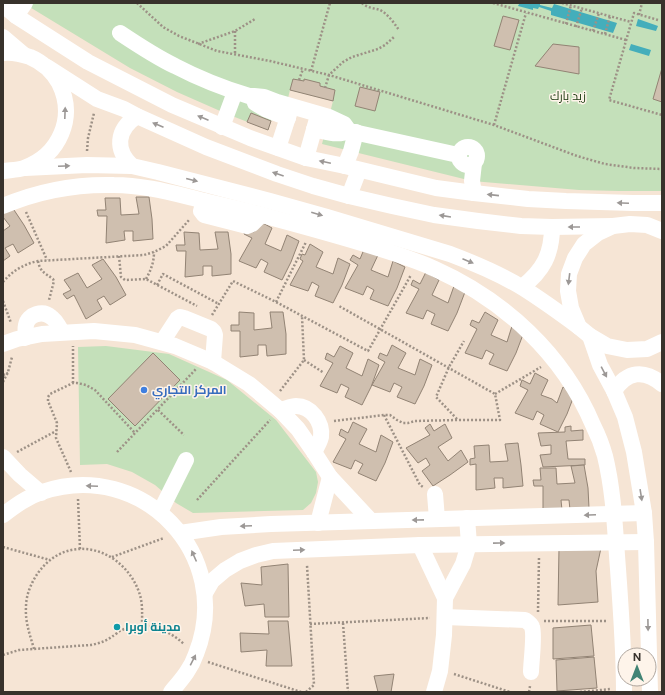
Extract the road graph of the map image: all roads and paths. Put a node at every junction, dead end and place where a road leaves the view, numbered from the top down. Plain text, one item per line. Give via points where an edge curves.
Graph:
1 (25, 3) edge
2 (137, 3) edge
3 (330, 3) edge
4 (362, 3) edge
5 (493, 3) edge
6 (562, 3) edge
7 (642, 3) edge
8 (3, 5) edge
9 (571, 7) junction
10 (581, 10) junction
11 (526, 13) junction
12 (598, 14) junction
13 (639, 15) junction
14 (16, 16) junction
15 (610, 17) junction
16 (255, 19) dead end
17 (658, 20) dead end
18 (631, 22) junction
19 (566, 23) junction
20 (577, 25) junction
21 (399, 30) dead end
22 (594, 30) junction
23 (236, 31) junction
24 (120, 33) dead end
25 (605, 33) junction
26 (3, 37) edge
27 (394, 37) dead end
28 (626, 40) junction
29 (197, 44) junction
30 (3, 52) edge
31 (23, 54) junction
32 (236, 55) junction
33 (47, 68) junction
34 (303, 69) junction
35 (311, 71) junction
36 (329, 75) junction
37 (299, 80) dead end
38 (325, 88) dead end
39 (242, 94) junction
40 (97, 99) junction
41 (289, 112) junction
42 (662, 115) edge
43 (137, 116) junction
44 (316, 121) junction
45 (494, 125) junction
46 (222, 127) junction
47 (353, 131) junction
48 (278, 148) junction
49 (306, 158) junction
50 (87, 165) junction
51 (132, 166) junction
52 (352, 168) junction
53 (22, 169) junction
54 (662, 169) edge
55 (3, 171) edge
56 (3, 178) edge
57 (474, 193) junction
58 (349, 196) junction
59 (20, 199) junction
60 (204, 201) junction
61 (662, 203) edge
62 (3, 206) edge
63 (613, 226) junction
64 (552, 227) junction
65 (657, 228) edge
66 (312, 229) junction
67 (154, 252) junction
68 (119, 256) junction
69 (47, 260) junction
70 (38, 261) junction
71 (418, 262) junction
72 (146, 279) junction
73 (3, 282) edge
74 (157, 285) junction
75 (522, 287) junction
76 (3, 302) edge
77 (276, 302) junction
78 (219, 304) junction
79 (339, 306) dead end
80 (199, 307) dead end
81 (45, 314) junction
82 (302, 316) junction
83 (218, 317) dead end
84 (209, 320) junction
85 (381, 329) junction
86 (584, 331) junction
87 (67, 332) junction
88 (15, 340) edge
89 (464, 341) dead end
90 (162, 342) junction
91 (662, 342) edge
92 (553, 359) junction
93 (210, 360) junction
94 (304, 360) junction
95 (449, 367) junction
96 (8, 372) junction
97 (324, 373) dead end
98 (3, 375) edge
99 (3, 382) edge
100 (72, 383) junction
101 (662, 384) edge
102 (614, 391) junction
103 (495, 394) junction
104 (275, 406) junction
105 (158, 410) junction
106 (384, 415) junction
107 (457, 420) junction
108 (320, 423) junction
109 (57, 430) junction
110 (135, 433) junction
111 (184, 436) dead end
112 (116, 452) dead end
113 (314, 452) junction
114 (4, 458) edge
115 (186, 460) dead end
116 (330, 477) junction
117 (77, 485) junction
118 (40, 493) junction
119 (435, 494) joint
120 (197, 500) dead end
121 (160, 512) junction
122 (644, 513) junction
123 (614, 514) junction
124 (3, 515) edge
125 (467, 518) junction
126 (437, 519) junction
127 (371, 521) junction
128 (318, 523) junction
129 (271, 524) junction
130 (180, 533) junction
131 (616, 542) junction
132 (646, 542) junction
133 (539, 543) junction
134 (469, 544) junction
135 (420, 545) junction
136 (3, 548) edge
137 (80, 549) junction
138 (306, 549) junction
139 (273, 551) junction
140 (112, 557) junction
141 (51, 560) junction
142 (205, 593) junction
143 (445, 598) junction
144 (445, 617) junction
145 (532, 621) junction
146 (621, 622) junction
147 (343, 623) junction
148 (310, 624) junction
149 (142, 626) junction
150 (649, 647) edge
151 (34, 649) junction
152 (3, 655) edge
153 (196, 655) junction
154 (440, 671) junction
155 (531, 672) dead end
156 (624, 690) edge
157 (171, 692) edge
158 (301, 692) edge
159 (306, 692) edge
160 (348, 692) edge
161 (434, 692) edge
162 (508, 692) edge
163 (580, 692) edge

1 - 14 street
2 - 29 path via 163,27
3 - 35 path
4 - 21 path via 384,12
5 - 11 path
6 - 9 path
7 - 13 path
8 - 14 street
9 - 10 path
9 - 19 path
10 - 12 path
10 - 20 path
11 - 19 path
11 - 45 path
12 - 15 path
12 - 22 path
13 - 17 path
13 - 18 path via 634,13
46 -> 14 street via 172,105 88,62
15 - 18 path
15 - 25 path
16 - 23 path
18 - 28 path
19 - 20 path
20 - 22 path
22 - 25 path
23 - 29 path
23 - 32 path
24 - 39 street via 175,66
25 - 28 path
26 - 31 street
27 - 36 path via 378,50 343,62
28 - 42 path via 609,100
29 - 32 path
30 - 31 street
31 - 33 street
32 - 34 path
33 - 40 street
53 -> 33 street via 48,154 63,131 66,104 56,78
34 - 35 path
34 - 37 path
35 - 36 path
36 - 38 path
36 - 45 path
39 - 41 street via 274,113
39 - 46 street
40 - 43 street
40 - 50 path via 88,138
41 - 44 street
41 - 48 street
43 - 51 street via 124,128 120,144 124,157
58 -> 43 street via 241,161
44 - 47 street via 341,122
44 - 49 street
45 - 54 path via 598,162 634,168
46 - 48 street
47 - 52 street
47 - 57 street via 458,155 463,164 474,162
48 - 49 street
52 -> 49 street
50 - 51 street
53 -> 50 street
51 -> 75 street via 270,201 450,254
52 - 57 street via 436,188
52 - 58 street
53 - 55 street
53 - 56 street
61 -> 57 street via 528,199
64 -> 58 street via 521,226 434,215
59 - 60 street via 51,190 116,185 148,188
59 - 62 street
59 - 69 path
60 - 66 street
60 - 67 path via 166,246
63 -> 64 street
63 - 65 street via 630,224
63 -> 86 street via 584,244 569,274 571,308
64 - 75 street via 550,250 545,261 539,271
66 - 71 street
66 - 77 path
67 - 68 path
67 - 72 path via 151,271
68 - 69 path
68 - 72 path via 123,280
69 - 70 path
70 - 73 path via 16,270
70 - 81 path via 41,269 54,281
71 - 85 path
71 - 92 street via 465,284 494,303 522,325
72 - 74 path
74 - 78 path via 163,274
74 - 80 path
75 - 86 street
76 - 88 path
77 - 78 path via 233,281
77 - 82 path
78 - 84 path
79 - 85 path
81 - 87 street via 51,316
81 - 88 street via 33,315
82 - 85 path via 368,351
82 - 94 path
83 - 84 path
84 - 90 street via 179,318
84 - 93 street via 214,333
85 - 95 path
86 - 91 street via 607,346 627,350 647,349
86 -> 102 street
87 - 88 street
87 - 90 street via 94,331 135,335
87 - 100 path
88 - 96 path
89 - 95 path
90 - 93 street
92 - 103 path
92 - 123 street via 586,409 597,434 611,483
93 - 104 street via 249,384
93 - 105 path
94 - 97 path
94 - 104 path
95 - 103 path
95 - 107 path via 436,397
96 - 98 path
96 - 99 path
100 - 109 path via 48,395
100 - 110 path via 86,385 95,390
101 - 102 street via 655,378 636,375 627,377
102 -> 122 street via 625,416 634,452
103 - 107 path via 500,420
104 - 108 street via 303,408 316,416
104 - 113 street via 298,429
104 - 120 path
105 - 110 path
105 - 111 path
106 - 107 path via 390,415 403,423
106 - 108 path
106 - 119 path via 420,485
108 - 113 street via 321,439
109 - 114 path
109 - 117 path via 56,438
110 - 112 path
113 - 116 street
114 - 118 street
115 - 121 street
116 - 127 street
116 - 128 street
117 - 118 street
121 -> 117 street via 142,500 121,491 100,486
117 - 137 path
118 - 124 street via 17,504
119 - 126 street
121 - 130 street
122 - 123 street
122 - 132 street
123 -> 125 street
123 - 131 street
125 - 126 street
125 - 134 street
126 -> 127 street
127 - 128 street
128 - 129 street
129 -> 130 street
129 - 139 street
130 - 140 path
142 -> 130 street via 192,551
131 - 132 street
131 - 133 street
131 - 146 street
132 -> 150 street
134 -> 133 street
133 - 145 path
134 - 135 street
134 - 143 street via 463,564
135 - 138 street
135 - 143 street
136 - 141 path
137 - 140 path via 97,551
137 - 141 path via 60,554
139 -> 138 street
138 - 148 path
139 - 142 street via 240,561 225,570 212,581
140 - 149 path via 129,575 139,592 142,603
141 - 151 path via 33,580 28,592 26,619
142 - 153 street via 206,614
143 - 144 street
144 - 145 street
144 - 147 path
144 - 154 street
145 - 146 path
145 - 155 street
146 - 156 street
147 - 148 path
147 - 160 path
148 - 159 path via 314,684
149 - 151 path via 126,628 98,644
149 - 153 path via 167,631
151 - 152 path
157 -> 153 street via 185,676
153 - 158 path via 212,664
154 - 161 street
154 - 162 path
156 - 163 path

